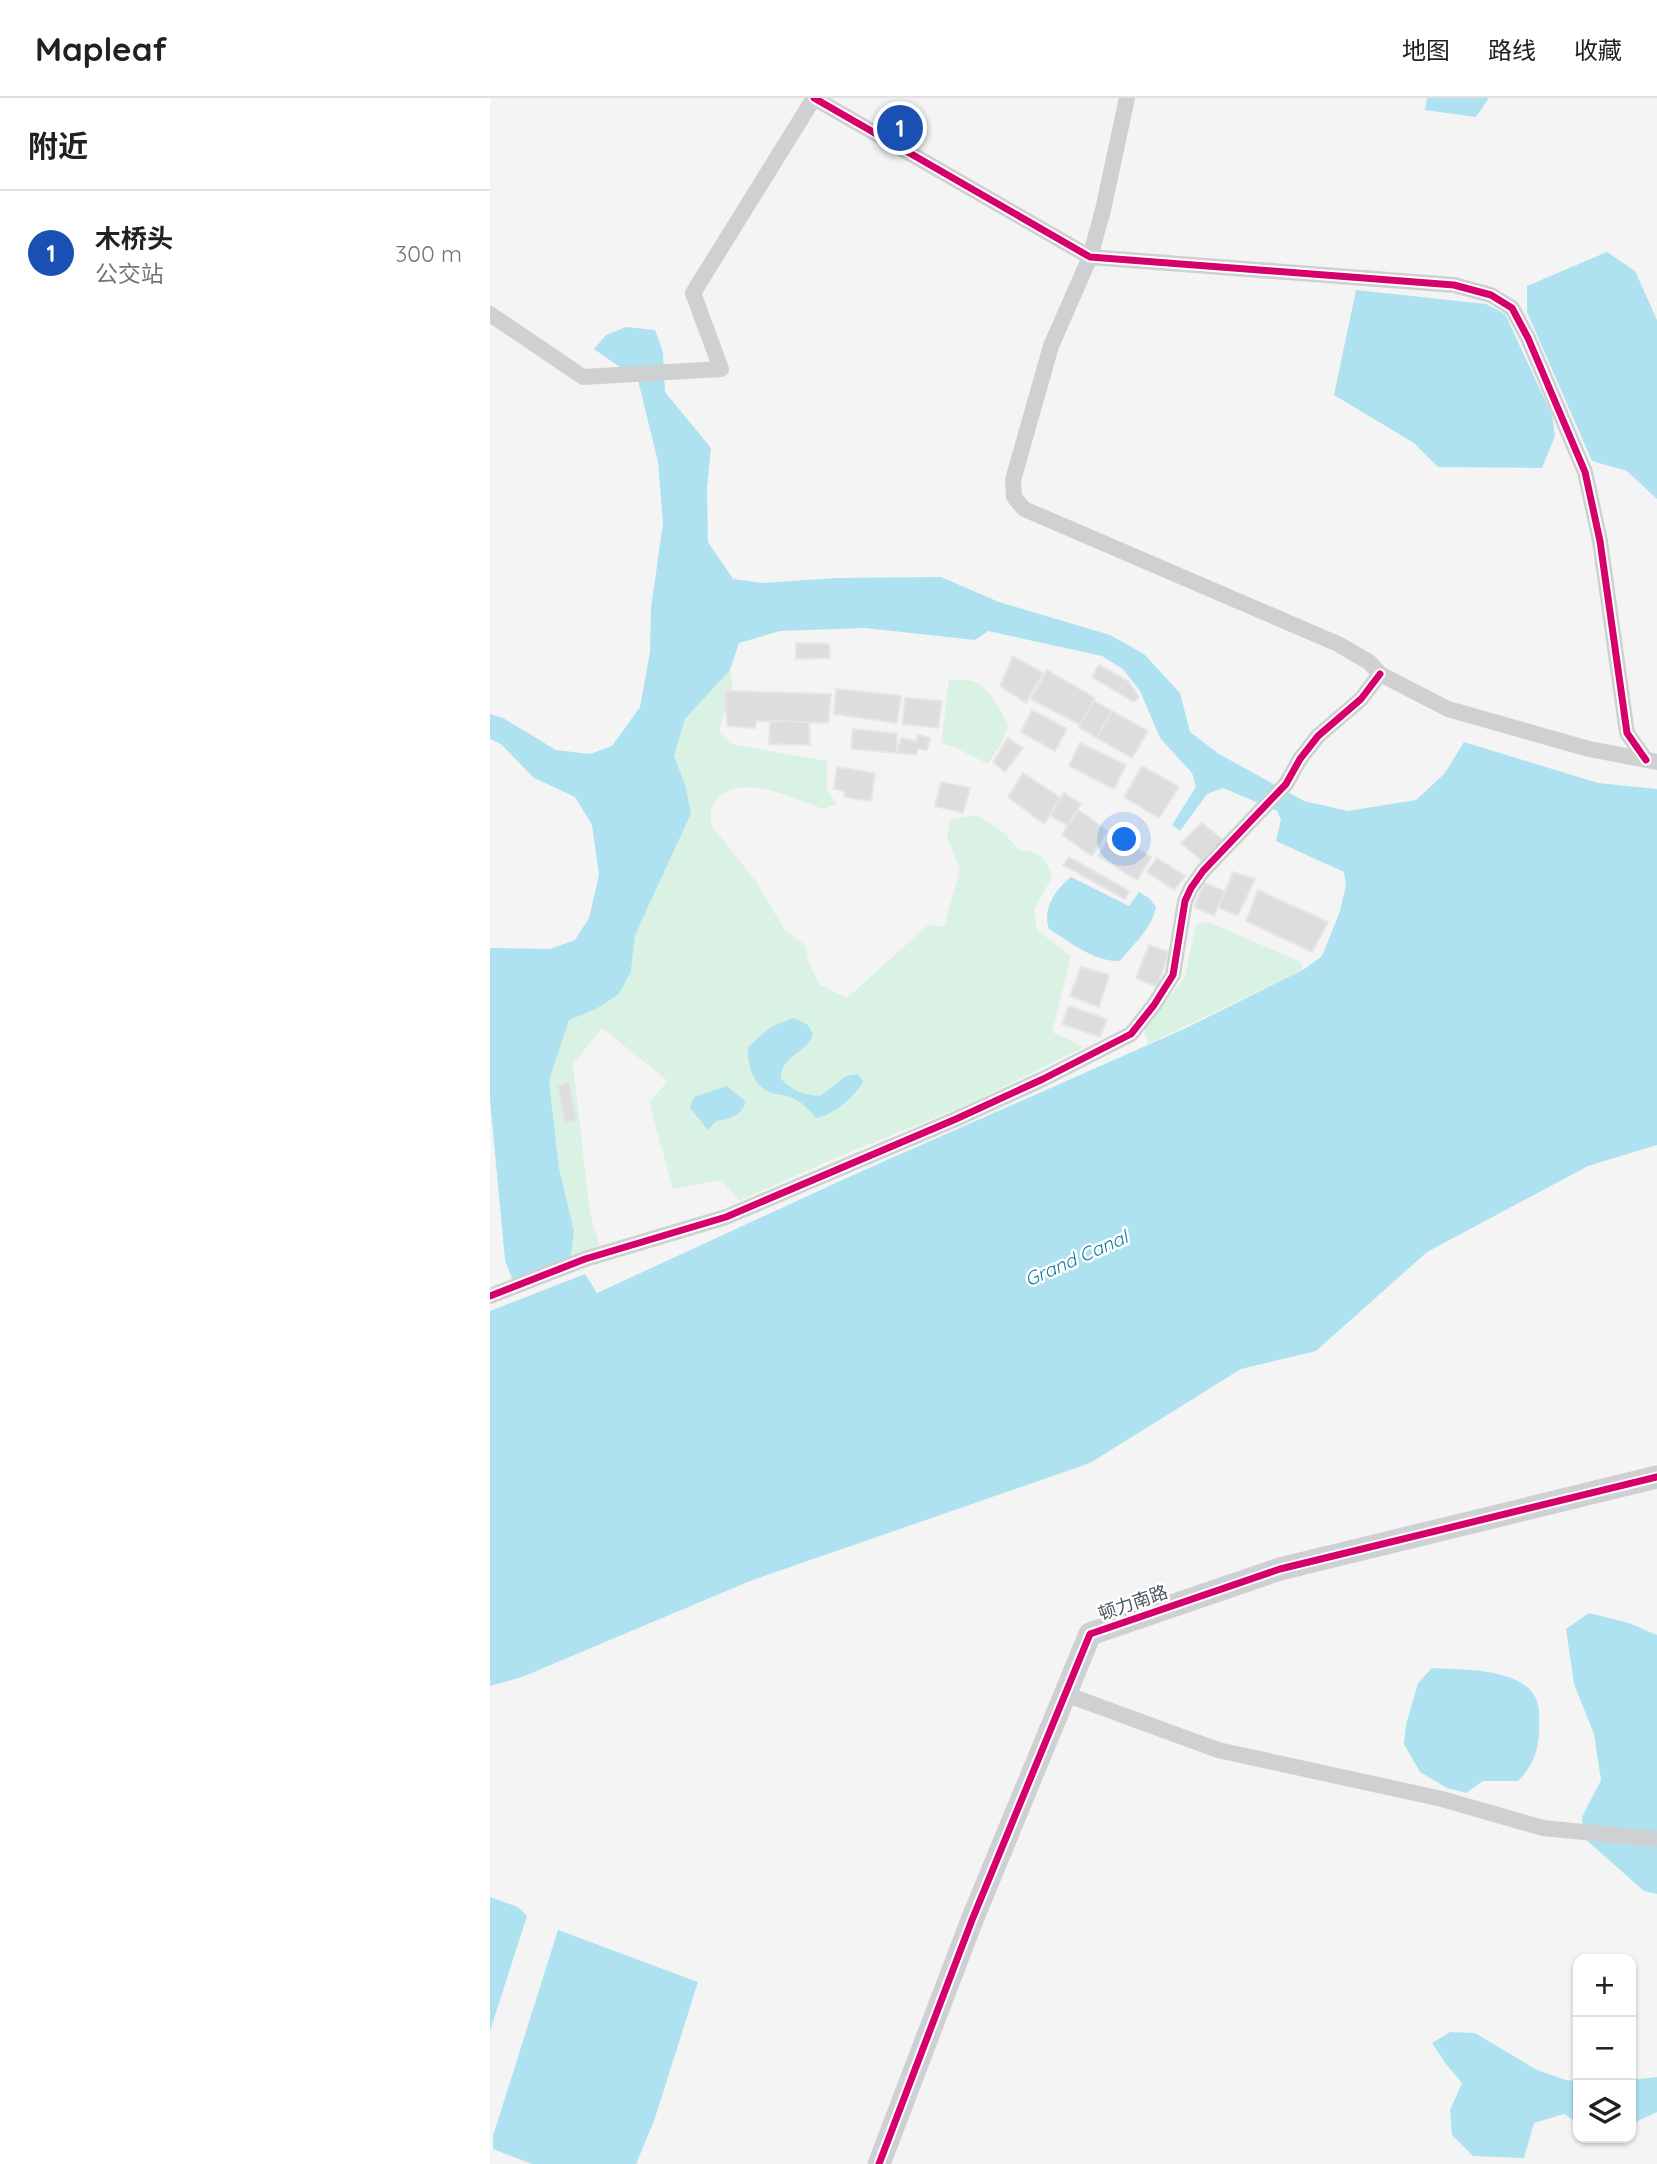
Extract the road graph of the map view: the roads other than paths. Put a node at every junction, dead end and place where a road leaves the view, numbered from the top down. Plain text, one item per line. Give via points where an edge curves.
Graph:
1 (814, 98) edge
2 (1126, 98) edge
3 (1090, 257) junction
4 (490, 314) edge
5 (1380, 674) junction
6 (1651, 761) edge
7 (490, 1296) edge
8 (1657, 1477) edge
9 (1065, 1694) junction
10 (1657, 1839) edge
11 (879, 2164) edge

1 - 3 street
1 - 4 street via 693,293 721,369 583,377
2 - 3 street
3 - 5 street via 1051,346 1013,480 1014,497 1024,509 1338,644
3 - 6 street via 1454,285 1492,295 1512,309 1585,472 1600,541 1628,733
5 - 6 street via 1448,709 1589,749
5 - 7 street via 1361,699 1318,736 1286,784 1191,888 1173,975 1130,1034 957,1119 726,1217 585,1259
8 - 9 street, 顿力南路 via 1280,1569 1090,1634
9 - 10 street via 1218,1750 1442,1799 1543,1828
9 - 11 street, 顿力南路

